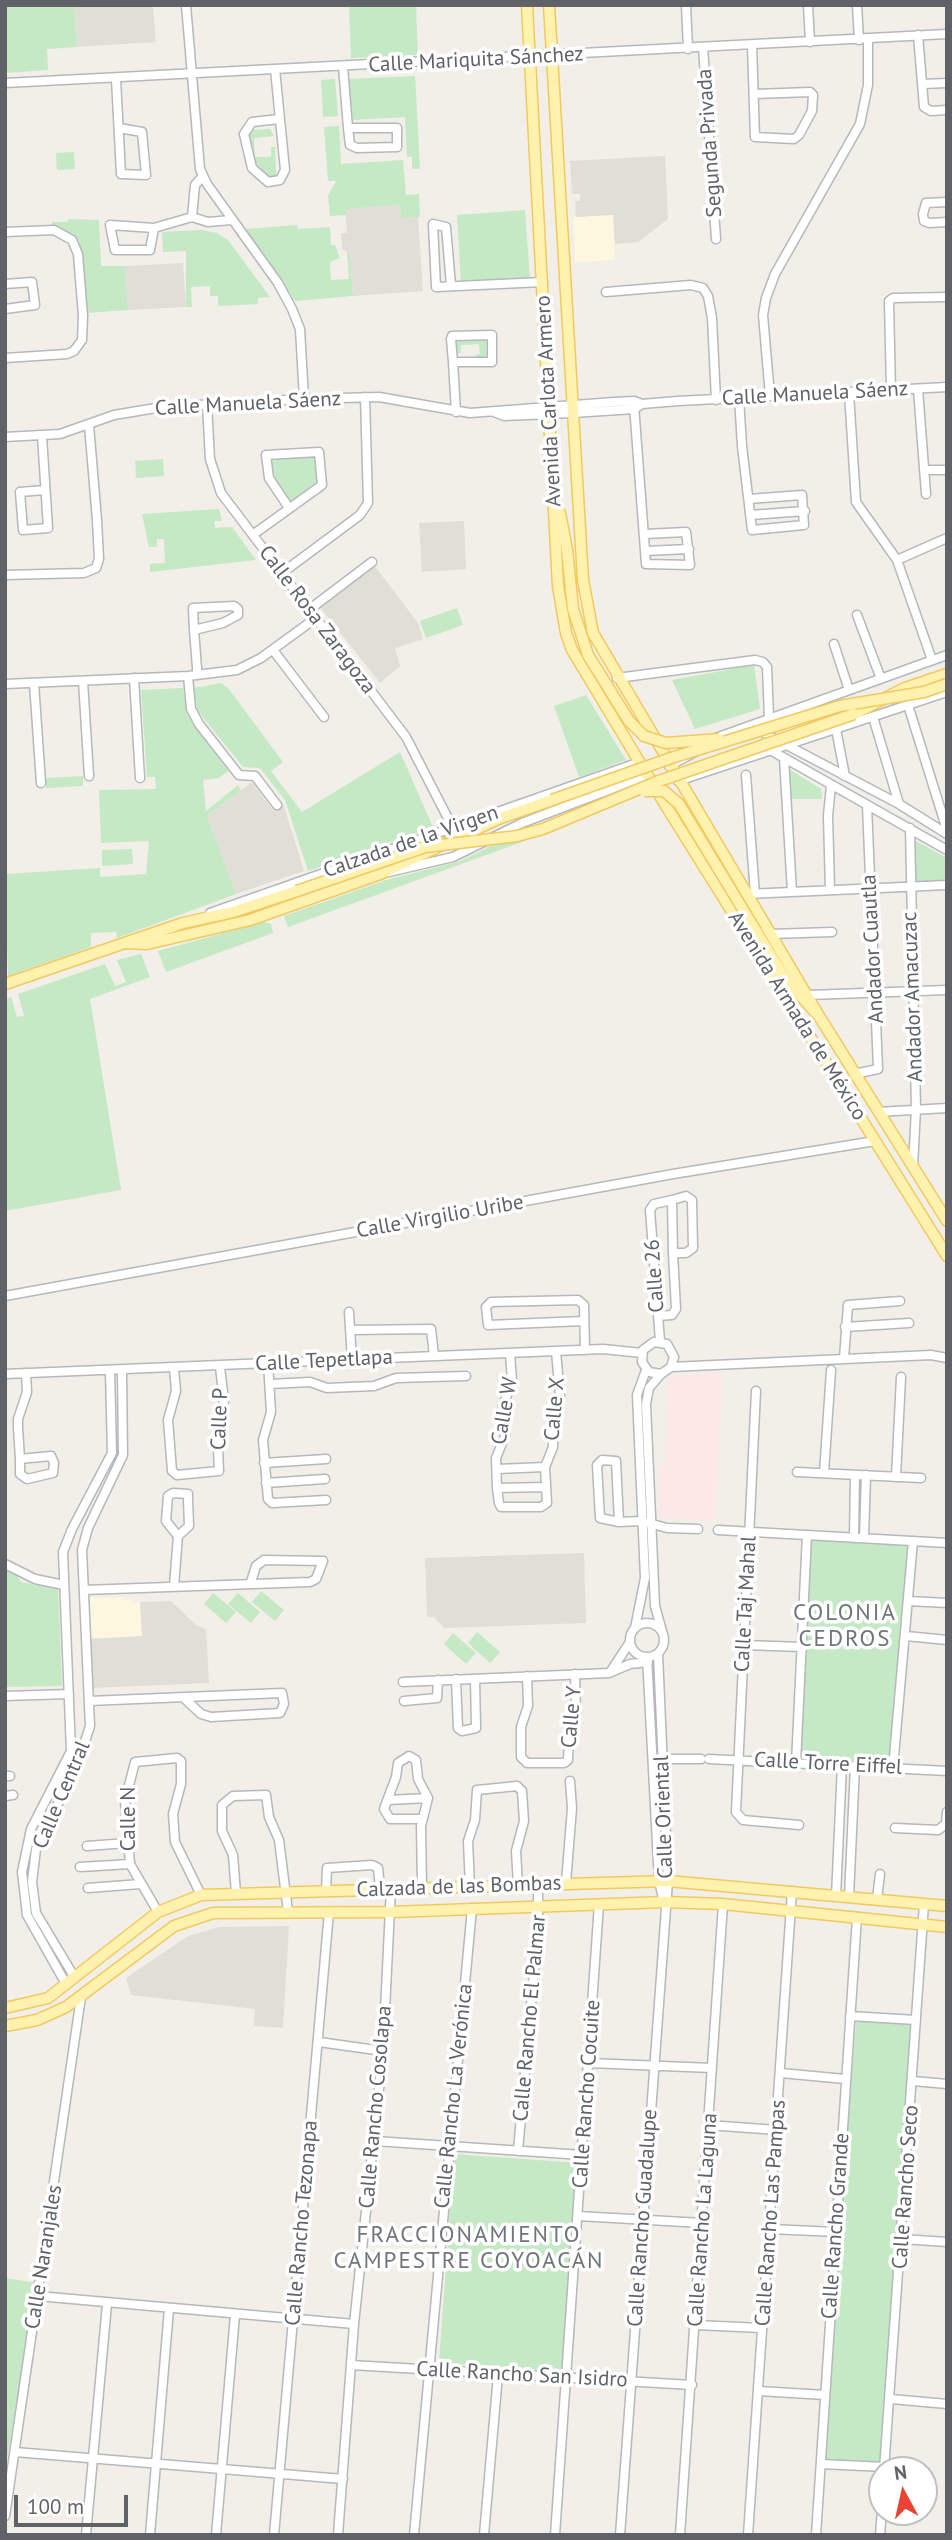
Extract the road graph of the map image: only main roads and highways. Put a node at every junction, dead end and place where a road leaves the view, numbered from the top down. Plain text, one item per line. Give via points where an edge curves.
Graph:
1 (527, 5) edge
2 (549, 5) edge
3 (553, 482) junction
4 (947, 674) edge
5 (947, 684) edge
6 (738, 738) junction
7 (669, 766) joint
8 (648, 775) joint
9 (629, 795) junction
10 (127, 943) junction
11 (5, 984) edge
12 (819, 1016) junction
13 (945, 1216) edge
14 (947, 1256) edge
15 (947, 1906) edge
16 (947, 1927) edge
17 (5, 2008) edge
18 (5, 2026) edge

1 - 3 main road, Avenida Carlota Armero
2 - 7 main road, Avenida Carlota Armero via 585,600 593,633
3 - 6 main road, bridge via 573,609 588,655 629,721 644,736 666,743
3 - 8 main road, Avenida Carlota Armero via 558,586 566,633
4 - 9 main road, Calzada de la Virgen, bridge via 905,688 854,714
5 - 6 main road, Calzada de la Virgen, bridge via 840,706
6 - 10 main road, Calzada de la Virgen, bridge via 498,819 380,874 241,922 147,944
7 - 12 main road, Avenida Armada de México via 751,894
8 - 14 main road, Avenida Armada de México
9 - 10 main road, Calzada de la Virgen, bridge via 517,836 425,847
9 - 12 main road, bridge via 664,791 679,804 786,980
10 - 11 main road, Calzada de la Virgen
12 - 13 main road, Avenida Armada de México
15 - 17 main road, Calzada de las Bombas via 663,1881 201,1895 158,1912 48,1998
16 - 18 main road, Calzada de las Bombas via 664,1902 213,1913 174,1926 81,1997 37,2021

